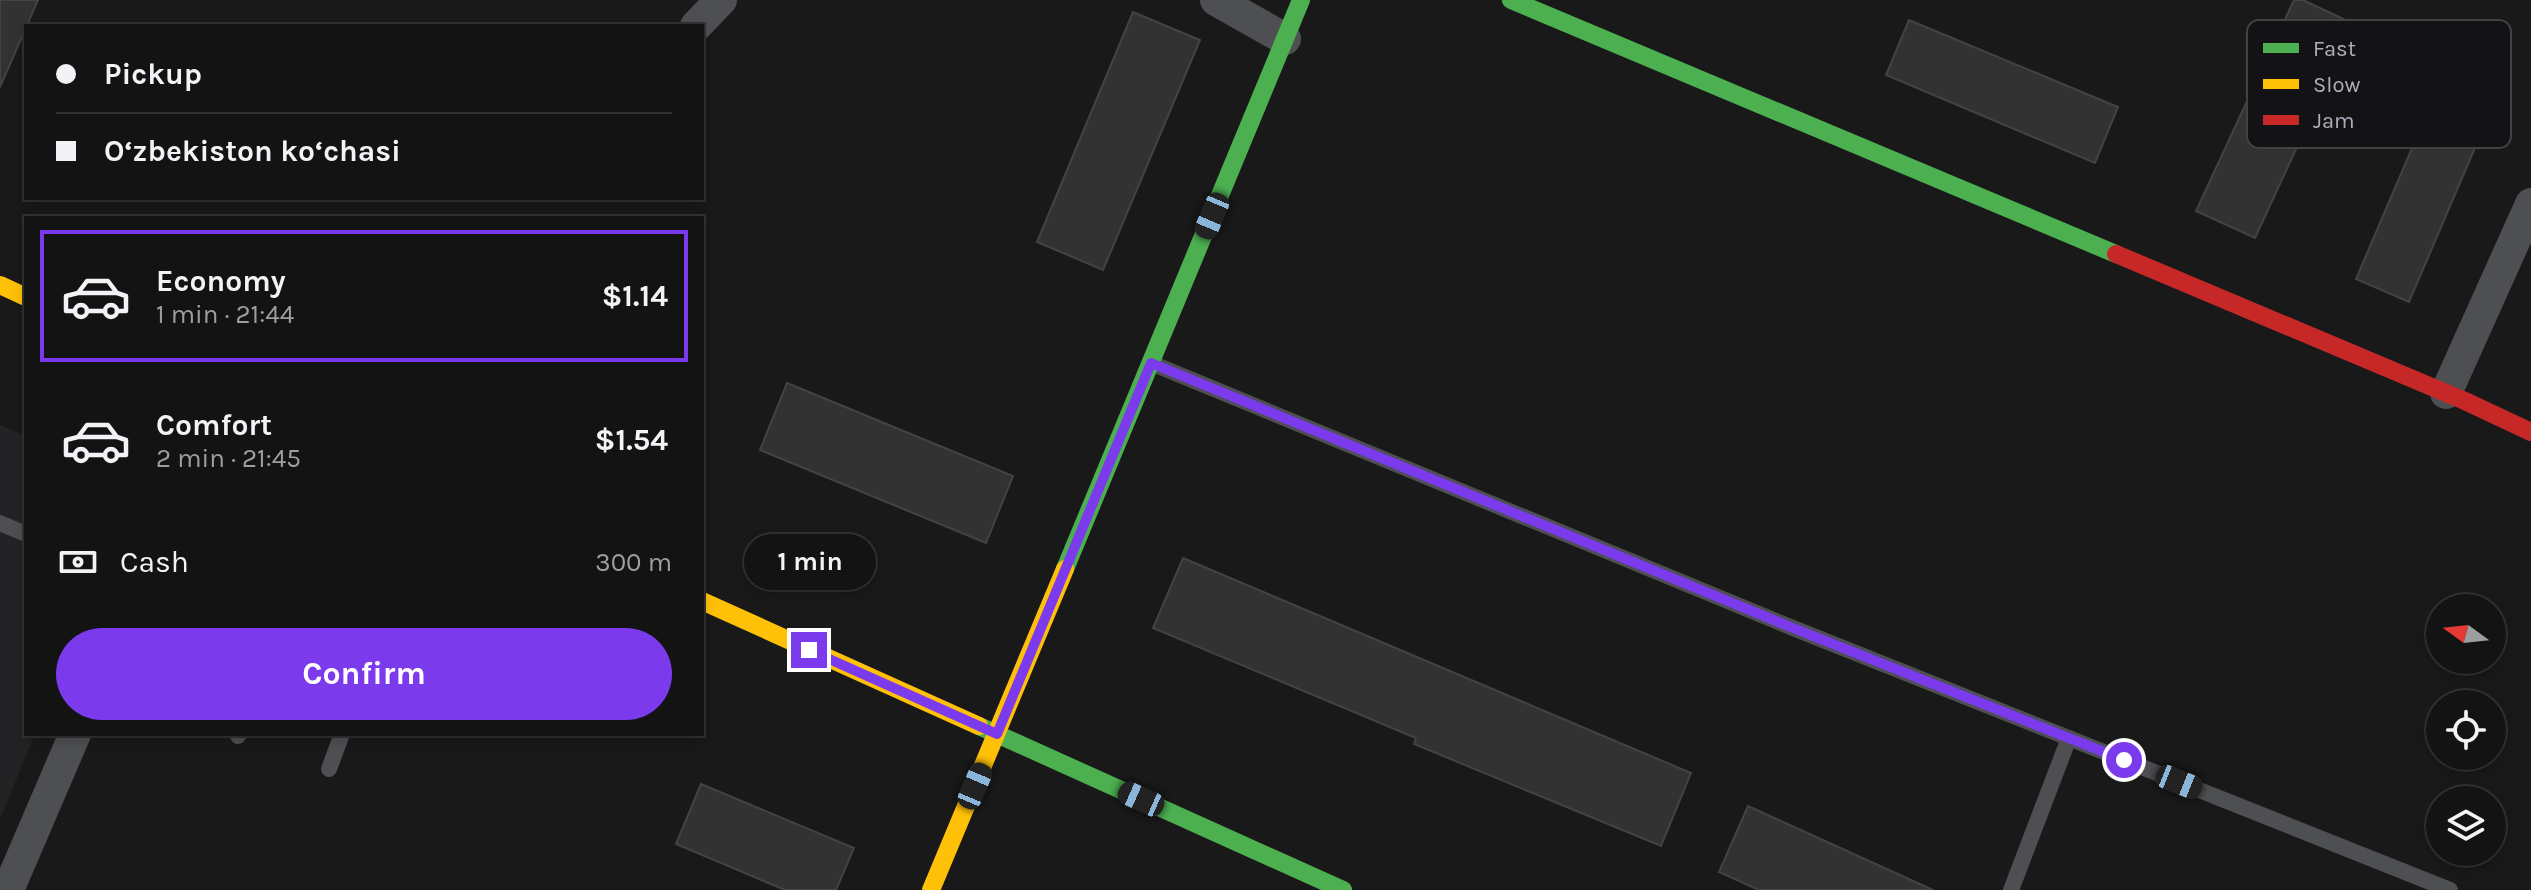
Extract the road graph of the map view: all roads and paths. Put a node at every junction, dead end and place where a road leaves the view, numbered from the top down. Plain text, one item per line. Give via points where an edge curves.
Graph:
1 (721, 0) edge
2 (1216, 0) edge
3 (1301, 0) edge
4 (1511, 0) edge
5 (698, 24) edge
6 (1285, 39) junction
7 (2531, 204) edge
8 (0, 285) edge
9 (24, 296) edge
10 (1151, 363) junction
11 (2446, 393) junction
12 (2531, 432) edge
13 (0, 523) edge
14 (24, 533) edge
15 (704, 602) edge
16 (997, 734) junction
17 (74, 736) edge
18 (341, 736) edge
19 (2069, 738) junction
20 (329, 769) dead end
21 (8, 890) edge
22 (931, 890) edge
23 (1343, 890) edge
24 (2011, 890) edge
25 (2450, 890) edge

1 - 5 street
2 - 6 street
3 - 6 street
4 - 11 street
6 - 10 street
7 - 11 street
8 - 9 street
10 - 16 street
10 - 19 lane
11 - 12 street
13 - 14 lane
15 - 16 street
16 - 22 street
16 - 23 street
17 - 21 street
18 - 20 lane
19 - 24 lane
19 - 25 lane

